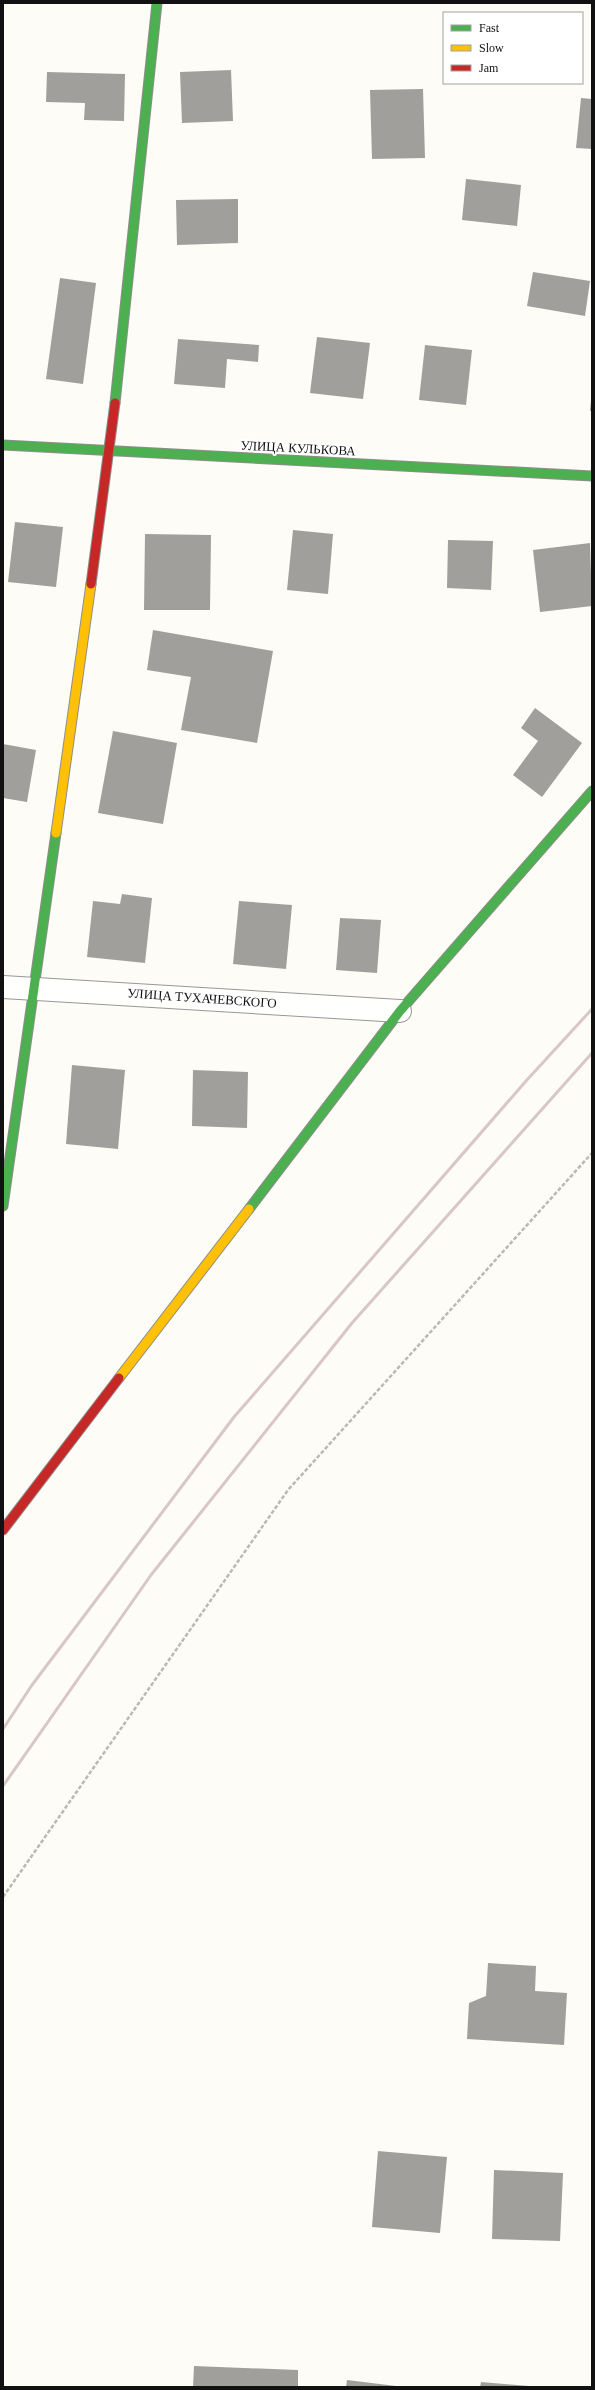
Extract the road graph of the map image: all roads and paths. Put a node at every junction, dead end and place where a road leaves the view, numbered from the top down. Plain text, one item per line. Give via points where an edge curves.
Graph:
1 (157, 3) edge
2 (3, 445) edge
3 (110, 451) junction
4 (592, 476) edge
5 (592, 791) edge
6 (3, 986) edge
7 (35, 988) junction
8 (400, 1011) junction
9 (592, 1153) edge
10 (3, 1206) edge
11 (3, 1530) edge
12 (3, 1897) edge

1 - 3 street
2 - 3 street, УЛИЦА КУЛЬКОВА
3 - 4 street, УЛИЦА КУЛЬКОВА
3 - 7 street
5 - 8 street
6 - 7 street, УЛИЦА ТУХАЧЕВСКОГО
7 - 8 street, УЛИЦА ТУХАЧЕВСКОГО
7 - 10 street
8 - 11 street
9 - 12 path via 288,1490

